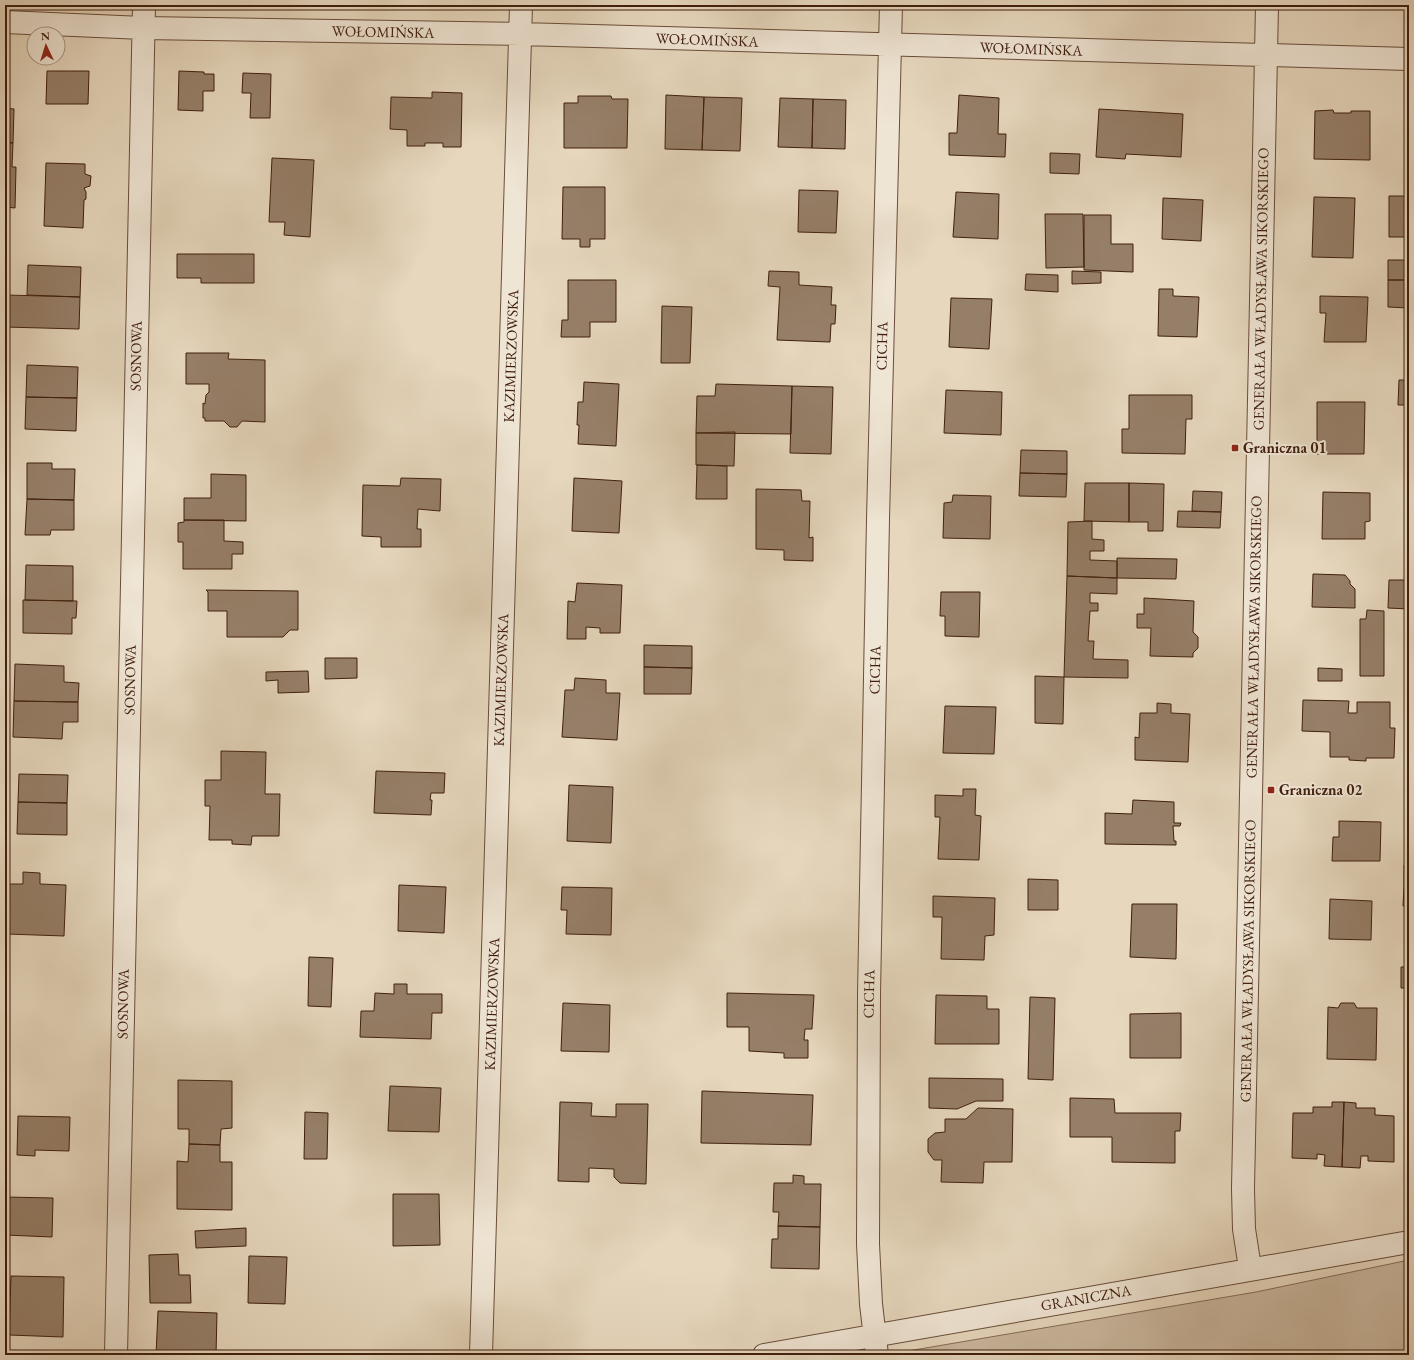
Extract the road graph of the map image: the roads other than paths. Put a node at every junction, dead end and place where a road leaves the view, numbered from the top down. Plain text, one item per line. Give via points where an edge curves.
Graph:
1 (144, 5) edge
2 (521, 5) edge
3 (892, 5) edge
4 (1267, 5) edge
5 (5, 22) edge
6 (143, 28) junction
7 (521, 34) junction
8 (890, 45) junction
9 (1266, 55) junction
10 (1409, 59) edge
11 (1409, 1242) edge
12 (1250, 1268) junction
13 (876, 1345) edge
14 (116, 1355) edge
15 (481, 1355) edge
16 (764, 1355) edge

1 - 6 street, SOSNOWA
2 - 7 street, KAZIMIERZOWSKA
3 - 8 street, CICHA
4 - 9 street, GENERAŁA WŁADYSŁAWA SIKORSKIEGO
5 - 6 street, WOŁOMIŃSKA
6 - 7 street, WOŁOMIŃSKA
6 - 14 street, SOSNOWA
7 - 8 street, WOŁOMIŃSKA
7 - 15 street, KAZIMIERZOWSKA
8 - 9 street, WOŁOMIŃSKA
8 - 13 street, CICHA via 869,1002 868,1244
9 - 10 street, WOŁOMIŃSKA
9 - 12 street, GENERAŁA WŁADYSŁAWA SIKORSKIEGO via 1243,1189 1244,1229
11 - 12 street, GRANICZNA
12 - 13 street, GRANICZNA
13 - 16 street, GRANICZNA

